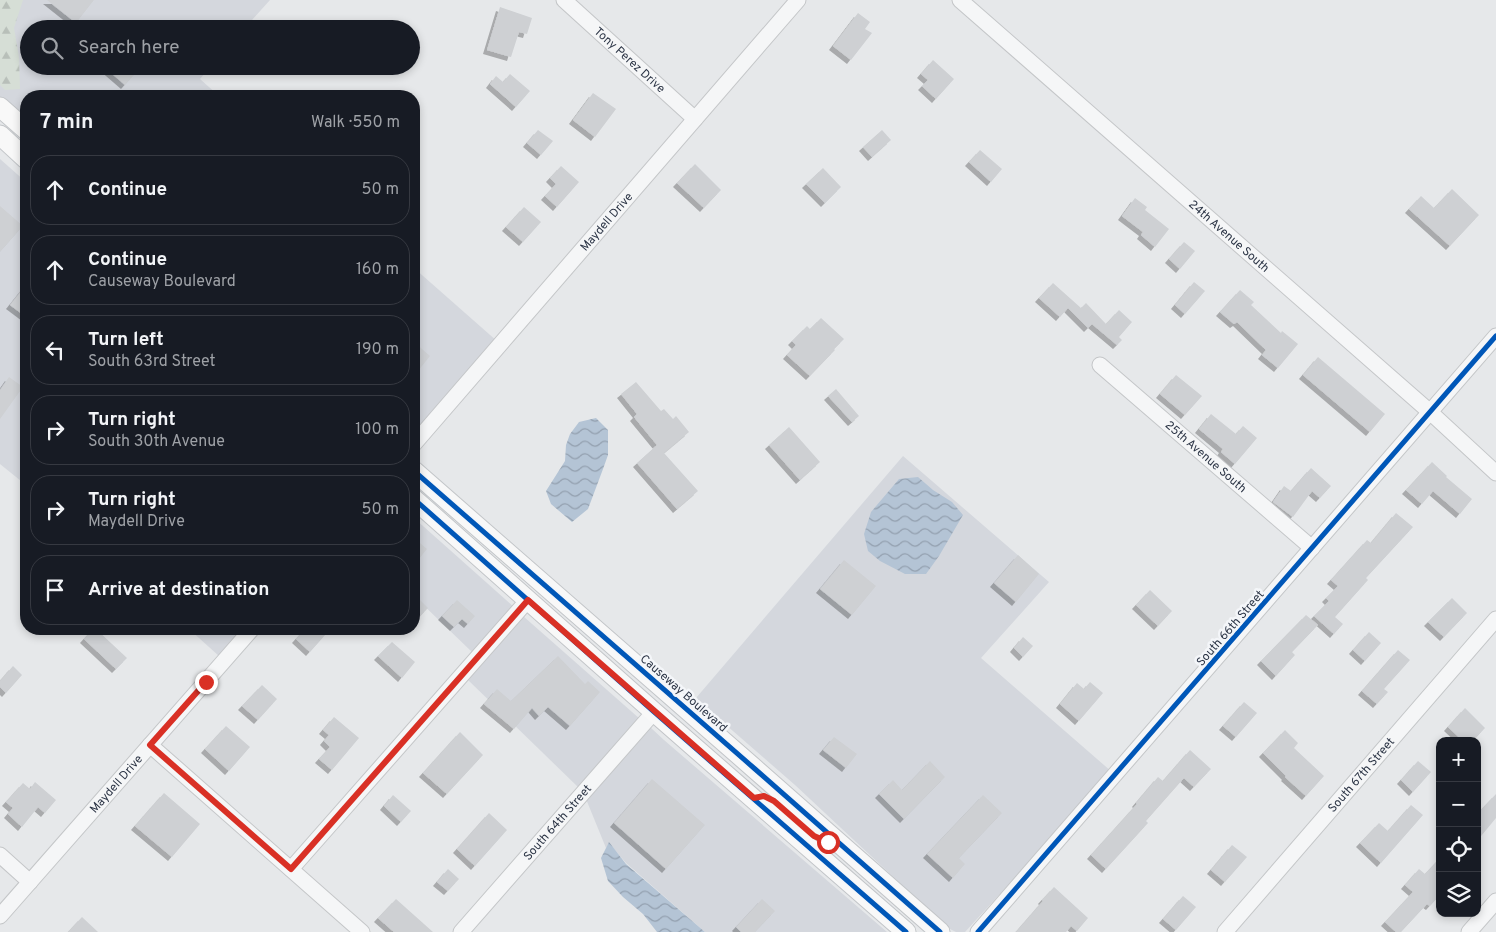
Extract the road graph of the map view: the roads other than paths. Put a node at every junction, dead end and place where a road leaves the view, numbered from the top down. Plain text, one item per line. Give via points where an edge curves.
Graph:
1 (564, 0) edge
2 (798, 0) edge
3 (960, 0) edge
4 (0, 106) edge
5 (695, 119) junction
6 (14, 124) edge
7 (0, 135) edge
8 (20, 153) edge
9 (1496, 336) edge
10 (1100, 364) dead end
11 (1430, 412) junction
12 (420, 437) edge
13 (1496, 473) edge
14 (420, 476) edge
15 (420, 504) edge
16 (1312, 548) junction
17 (528, 600) junction
18 (1496, 619) edge
19 (247, 635) edge
20 (654, 712) junction
21 (150, 745) junction
22 (754, 798) junction
23 (845, 847) junction
24 (0, 854) edge
25 (291, 869) junction
26 (30, 882) junction
27 (1496, 901) edge
28 (0, 916) edge
29 (362, 932) edge
30 (461, 932) edge
31 (906, 932) edge
32 (940, 932) edge
33 (978, 932) edge
34 (1225, 932) edge
35 (1469, 932) edge

1 - 5 street, Tony Perez Drive
2 - 5 street, Maydell Drive
3 - 11 street, 24th Avenue South
4 - 6 main road
5 - 12 street, Maydell Drive
7 - 8 main road
9 - 11 street, South 66th Street
10 - 16 street, 25th Avenue South
11 - 13 street, 24th Avenue South
11 - 16 street, South 66th Street
14 - 23 main road, Causeway Boulevard
15 - 17 main road
16 - 33 street, South 66th Street
17 - 20 main road
17 - 25 street
18 - 34 street, South 67th Street
19 - 21 street, Maydell Drive
20 - 22 main road
20 - 30 street, South 64th Street
21 - 25 street
21 - 26 street, Maydell Drive
22 - 23 main road via 764,796 774,801 814,836
22 - 31 main road
23 - 32 main road, Causeway Boulevard
24 - 26 street
25 - 29 street
26 - 28 street, Maydell Drive
27 - 35 street

